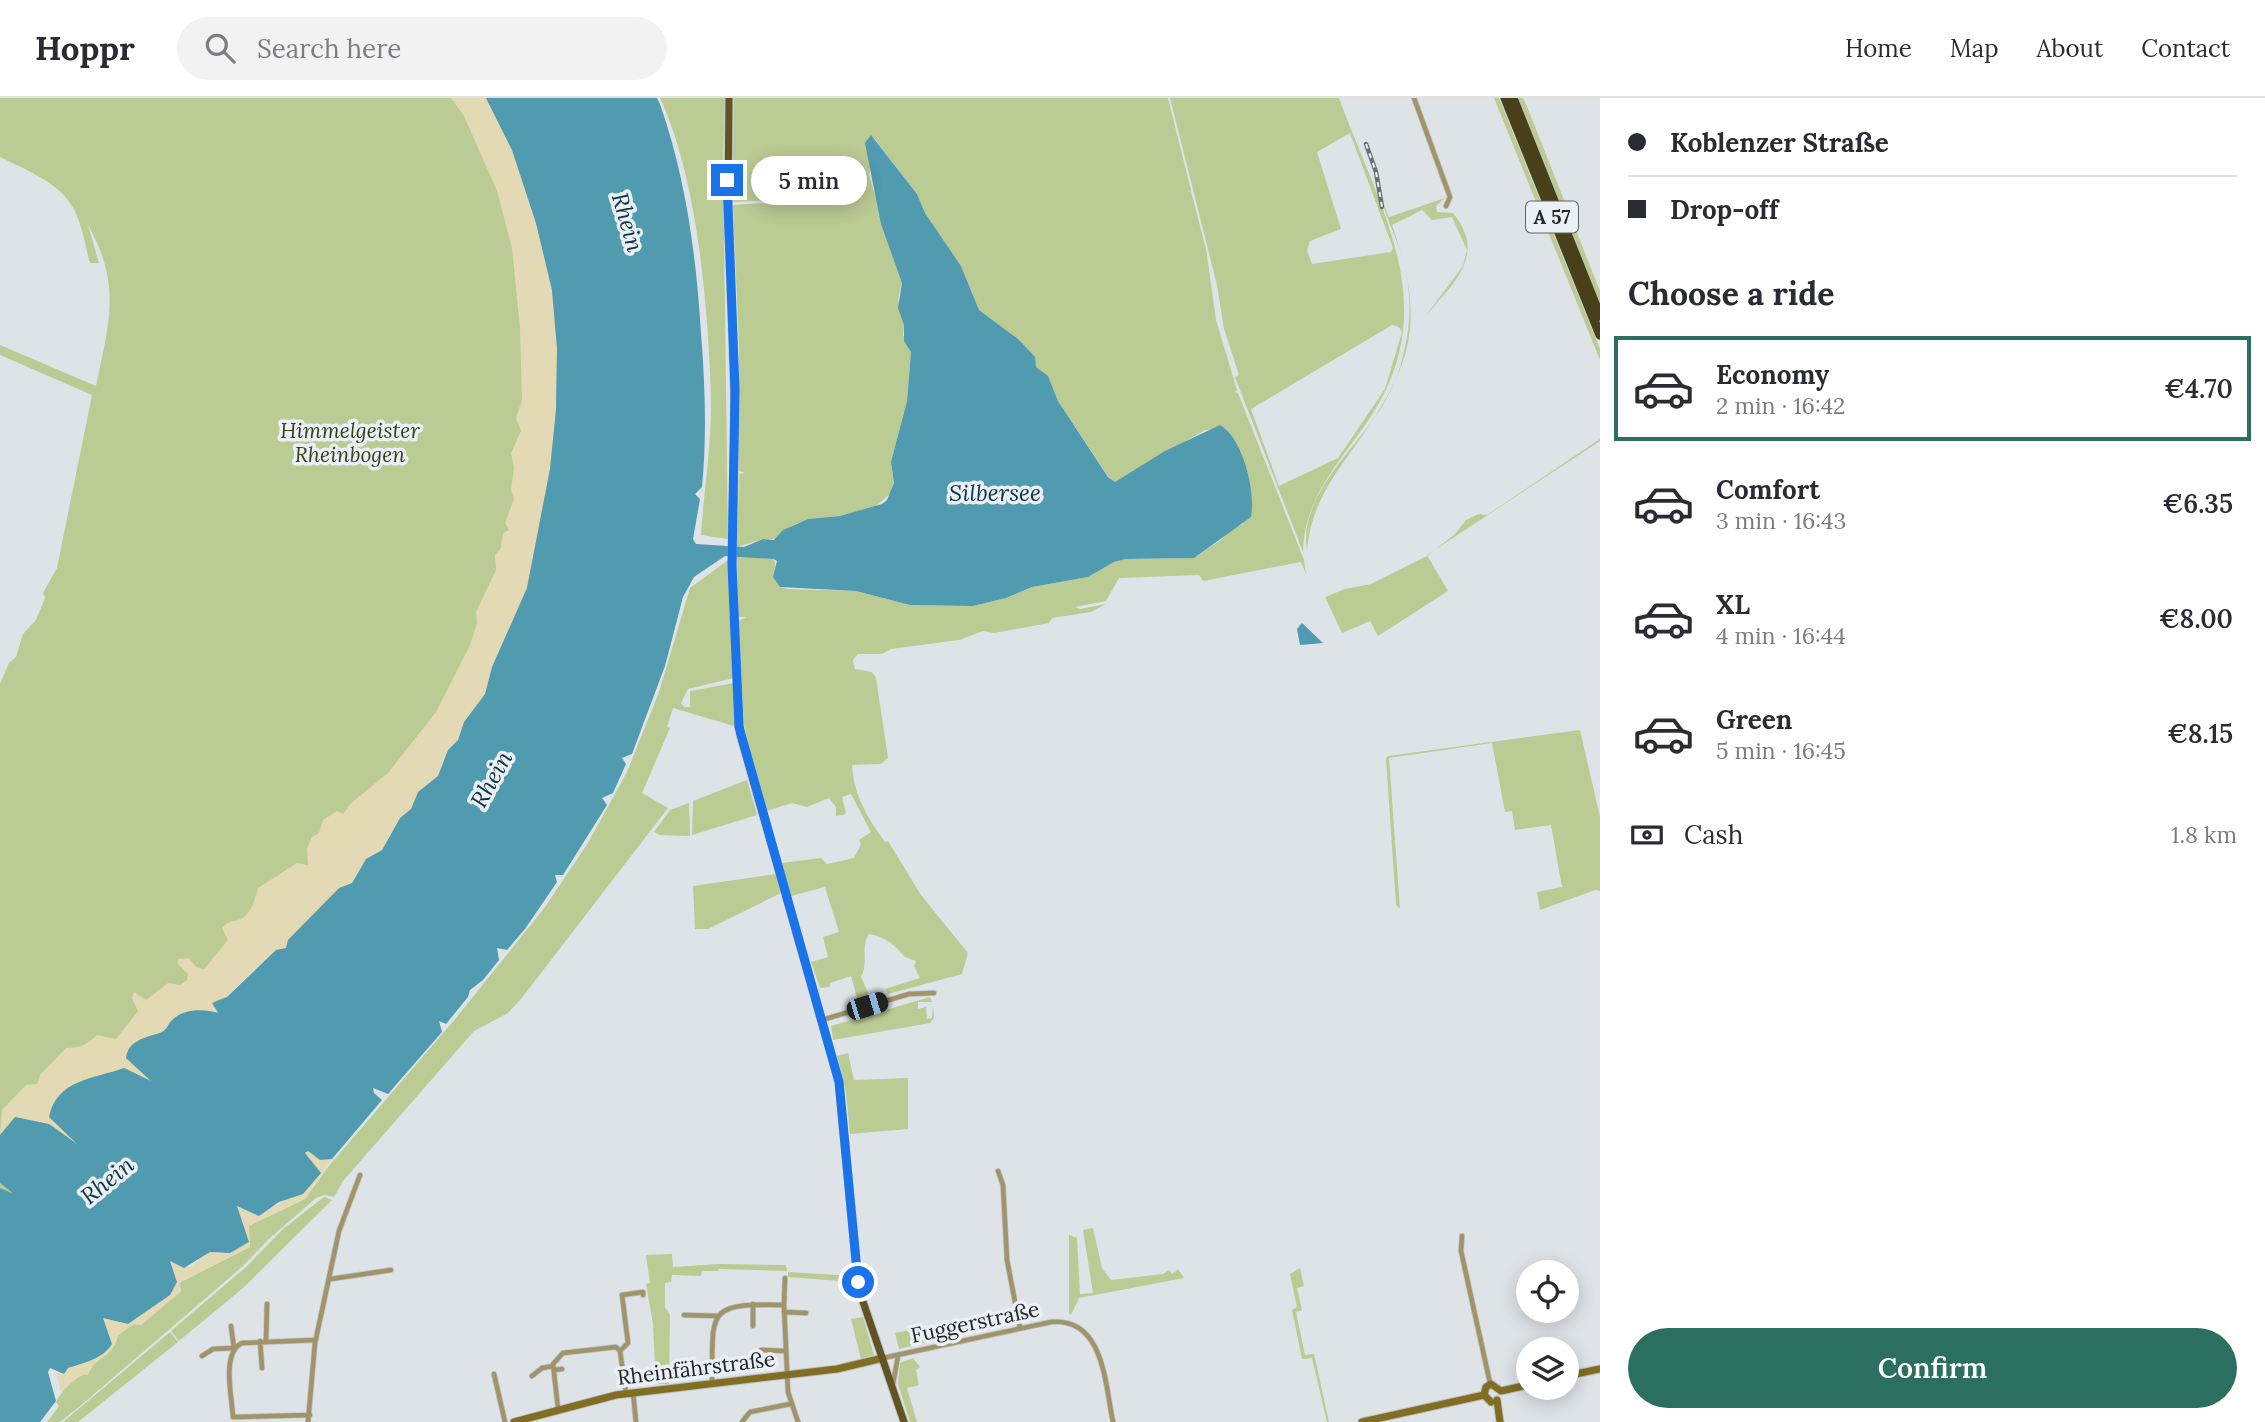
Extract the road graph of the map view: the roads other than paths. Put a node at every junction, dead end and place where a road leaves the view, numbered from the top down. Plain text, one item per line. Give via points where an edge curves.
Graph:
1 (729, 98) edge
2 (1414, 98) edge
3 (1505, 98) edge
4 (1513, 98) edge
5 (1446, 206) dead end
6 (1600, 316) edge
7 (1600, 335) edge
8 (934, 993) dead end
9 (822, 1020) junction
10 (998, 1171) dead end
11 (360, 1175) dead end
12 (1462, 1236) dead end
13 (391, 1270) dead end
14 (785, 1278) dead end
15 (331, 1279) junction
16 (643, 1295) dead end
17 (267, 1304) dead end
18 (753, 1304) junction
19 (784, 1309) junction
20 (806, 1312) dead end
21 (684, 1315) dead end
22 (718, 1316) junction
23 (231, 1326) dead end
24 (753, 1326) dead end
25 (1020, 1328) junction
26 (316, 1340) junction
27 (263, 1341) junction
28 (234, 1348) junction
29 (761, 1350) dead end
30 (620, 1351) junction
31 (785, 1351) junction
32 (899, 1355) junction
33 (202, 1356) dead end
34 (883, 1358) junction
35 (262, 1368) dead end
36 (553, 1368) junction
37 (562, 1369) dead end
38 (1600, 1369) edge
39 (1579, 1373) edge
40 (494, 1374) dead end
41 (787, 1375) junction
42 (532, 1376) dead end
43 (712, 1384) junction
44 (1491, 1384) junction
45 (893, 1388) junction
46 (1516, 1388) edge
47 (1501, 1391) junction
48 (629, 1393) junction
49 (1484, 1395) junction
50 (1494, 1401) junction
51 (790, 1404) junction
52 (558, 1408) junction
53 (546, 1412) junction
54 (310, 1415) junction
55 (309, 1422) edge
56 (505, 1422) edge
57 (514, 1422) edge
58 (549, 1422) edge
59 (636, 1422) edge
60 (742, 1422) edge
61 (798, 1422) edge
62 (904, 1422) edge
63 (1113, 1422) edge
64 (1362, 1422) edge
65 (1498, 1422) edge

1 - 9 main road via 735,410 732,565 739,727
2 - 5 street via 1450,197
3 - 7 highway, A 57
4 - 6 highway, A 57
8 - 9 street via 909,994
9 - 34 main road via 840,1091 859,1290
10 - 25 street via 1003,1180 1007,1260
11 - 15 street via 340,1227
12 - 44 street via 1461,1251
13 - 15 street
14 - 19 street
15 - 26 street
16 - 30 street via 622,1294 628,1346
17 - 27 street
18 - 19 street
18 - 22 street via 733,1305
18 - 24 street
19 - 20 street
19 - 31 street
21 - 22 street
22 - 43 street via 713,1332
23 - 28 street
25 - 32 street, Fuggerstraße
25 - 63 street, Fuggerstraße via 1064,1321 1087,1332 1097,1351
26 - 27 street
26 - 54 street
27 - 28 street
27 - 35 street
28 - 33 street via 213,1349
28 - 54 street via 230,1359 233,1417
29 - 31 street
30 - 36 street via 615,1347 563,1353
30 - 48 street
31 - 41 street
32 - 34 street, Fuggerstraße
32 - 45 street, Fuggerstraße
34 - 41 street, Rheinfährstraße
34 - 45 main road
36 - 37 street
36 - 42 street via 542,1367
36 - 52 street
38 - 39 street
40 - 56 street
41 - 43 street, Rheinfährstraße
41 - 51 street
43 - 48 street, Rheinfährstraße
44 - 47 street
44 - 49 street
45 - 62 main road
46 - 47 street
47 - 50 street
48 - 52 street, Rheinfährstraße
48 - 59 street
49 - 50 street
49 - 64 street
50 - 65 street
51 - 60 street via 750,1412
51 - 61 street
52 - 53 street, Rheinfährstraße
53 - 57 street, Rheinfährstraße
53 - 58 street
54 - 55 street

